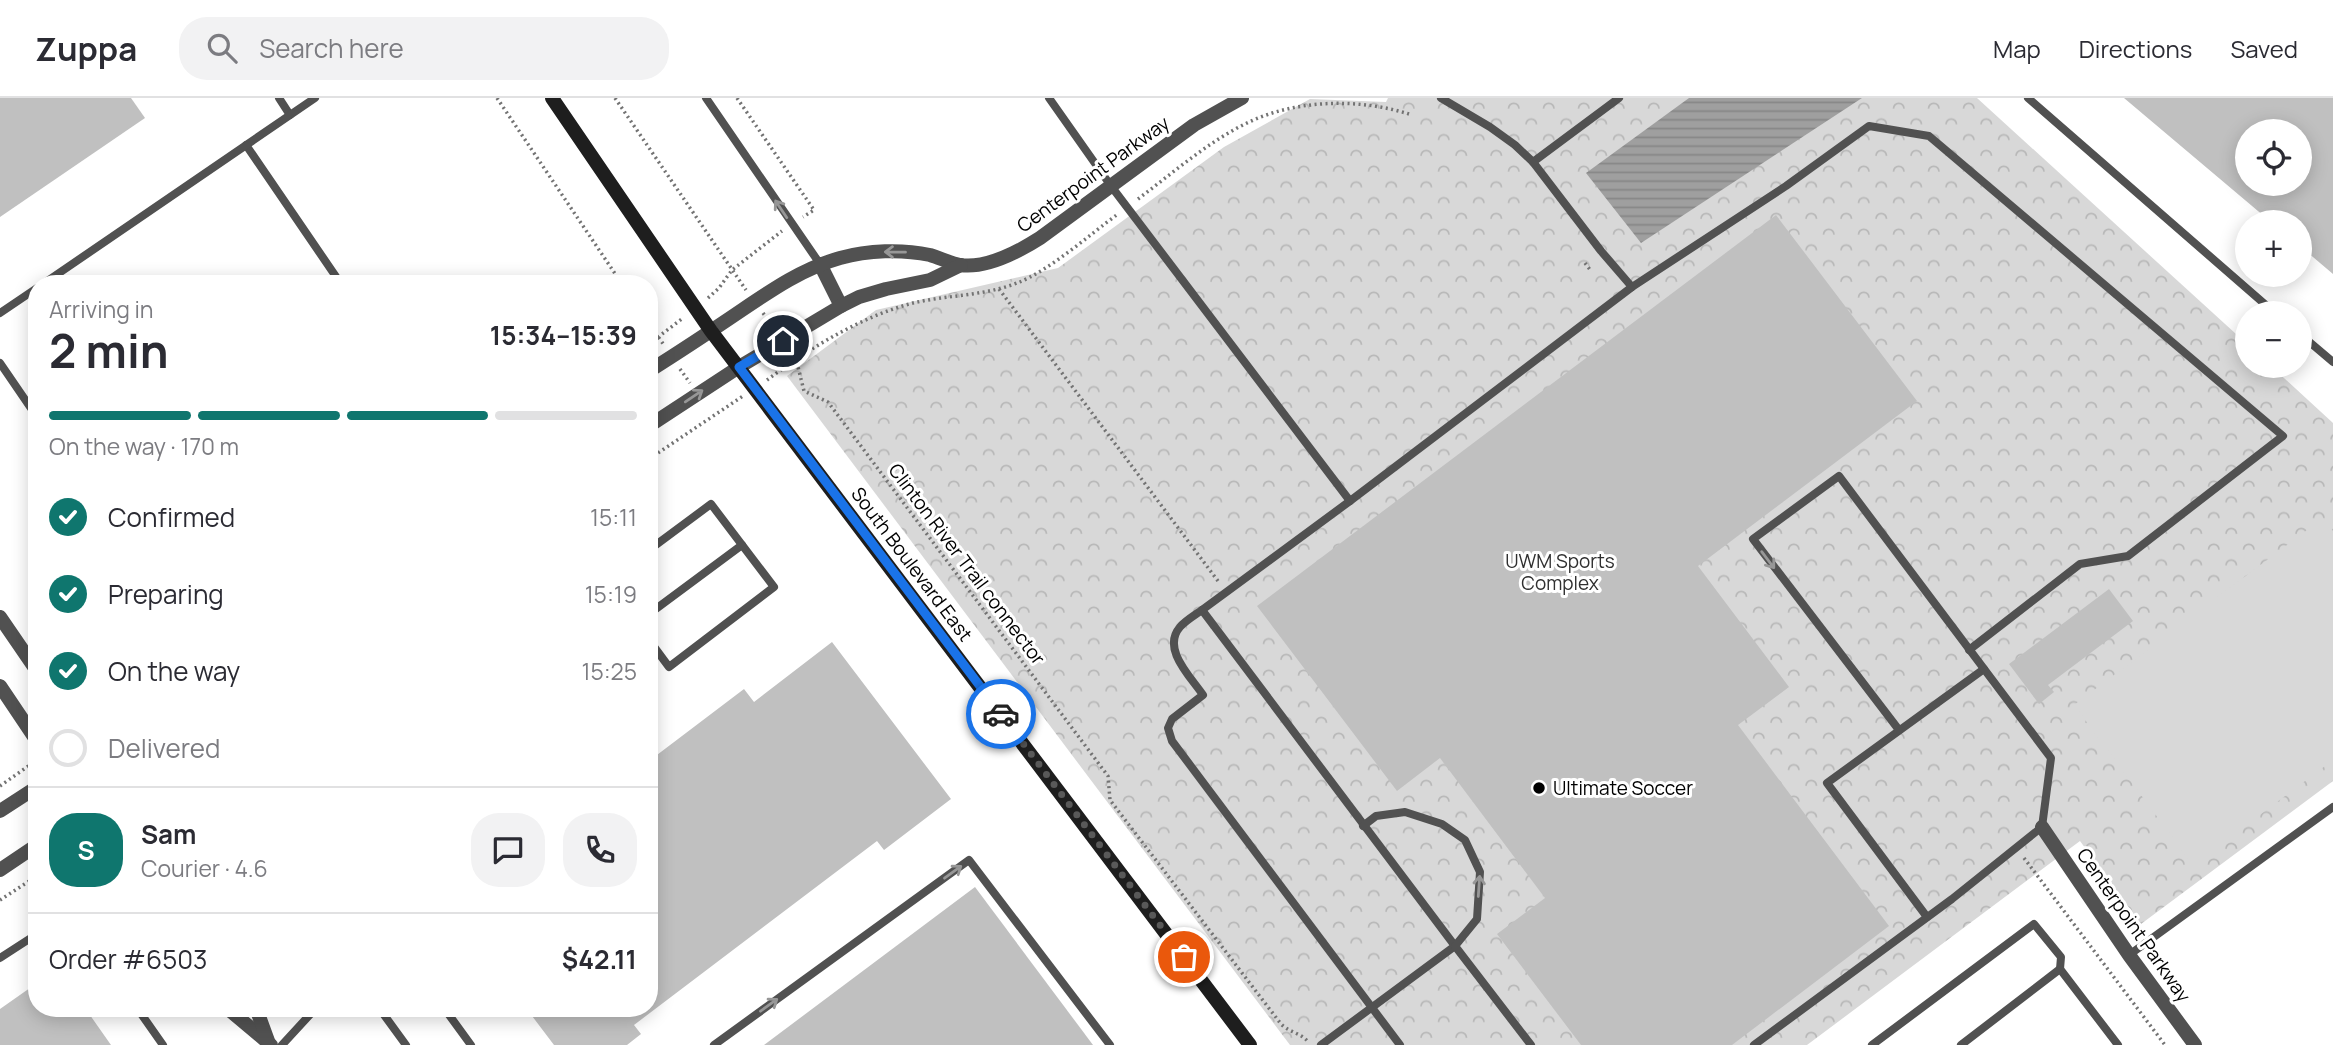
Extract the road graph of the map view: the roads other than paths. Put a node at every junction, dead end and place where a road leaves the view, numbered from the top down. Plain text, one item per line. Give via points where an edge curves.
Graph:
1 (279, 98) edge
2 (315, 98) edge
3 (552, 98) edge
4 (706, 98) edge
5 (1049, 98) edge
6 (1241, 98) edge
7 (1441, 98) edge
8 (1619, 98) edge
9 (2028, 98) edge
10 (290, 115) junction
11 (246, 145) junction
12 (1533, 162) junction
13 (1111, 186) junction
14 (820, 264) junction
15 (961, 265) junction
16 (56, 275) edge
17 (335, 275) edge
18 (1632, 287) junction
19 (28, 294) edge
20 (2261, 301) edge
21 (841, 306) junction
22 (0, 313) edge
23 (711, 331) junction
24 (2312, 344) edge
25 (2333, 362) edge
26 (0, 363) edge
27 (658, 366) edge
28 (739, 367) junction
29 (28, 404) edge
30 (658, 420) edge
31 (1350, 501) junction
32 (658, 542) edge
33 (742, 545) junction
34 (658, 607) edge
35 (1202, 610) junction
36 (0, 617) edge
37 (1969, 650) junction
38 (658, 652) edge
39 (28, 658) edge
40 (1984, 669) junction
41 (0, 687) edge
42 (28, 727) edge
43 (1899, 730) junction
44 (28, 793) edge
45 (2333, 807) edge
46 (0, 811) edge
47 (1363, 826) junction
48 (2042, 827) junction
49 (28, 851) edge
50 (0, 870) edge
51 (1927, 917) junction
52 (28, 940) edge
53 (1455, 946) junction
54 (2129, 955) junction
55 (0, 958) edge
56 (2060, 969) junction
57 (1373, 1009) junction
58 (143, 1017) edge
59 (238, 1017) edge
60 (260, 1017) edge
61 (305, 1017) edge
62 (386, 1017) edge
63 (450, 1017) edge
64 (272, 1044) edge
65 (163, 1045) edge
66 (406, 1045) edge
67 (471, 1045) edge
68 (714, 1045) edge
69 (1110, 1045) edge
70 (1250, 1045) edge
71 (1321, 1045) edge
72 (1400, 1045) edge
73 (1531, 1045) edge
74 (1754, 1045) edge
75 (1872, 1045) edge
76 (1961, 1045) edge
77 (2118, 1045) edge
78 (2195, 1045) edge

1 - 10 lane
2 - 10 lane
3 - 23 street, South Boulevard East
14 -> 4 lane
5 - 13 lane
6 - 13 street, Centerpoint Parkway via 1194,125
7 - 12 lane via 1490,127
8 - 12 lane
9 - 20 lane
10 - 11 lane
11 - 16 lane
11 - 17 lane
12 - 18 lane
13 - 15 street, Centerpoint Parkway via 1025,248
13 - 31 lane
15 -> 14 street, Centerpoint Parkway via 929,255 892,252 852,255
14 - 21 street
14 - 23 street, Centerpoint Parkway
15 - 21 street, Centerpoint Parkway via 930,280 886,289
18 - 31 lane
18 - 37 lane via 1869,126 1928,136 2283,436 2128,556 2080,564
19 - 22 lane
21 - 28 street, Centerpoint Parkway
23 - 27 street, Centerpoint Parkway
23 - 28 street, South Boulevard East
24 - 25 lane
26 - 29 lane
30 -> 28 street, Centerpoint Parkway
28 - 70 street, South Boulevard East
31 - 35 lane
32 - 33 lane via 711,504
33 - 34 lane
33 - 38 lane via 774,587 669,667
35 - 47 lane
35 - 57 lane via 1179,628 1172,640 1175,656 1203,695 1172,719 1168,728 1171,741
36 - 39 street
37 - 40 lane
37 -> 43 lane via 1839,476 1753,539
40 - 43 lane
40 - 48 lane via 2051,758
41 - 42 street
43 - 51 lane via 1827,783
44 - 46 street
45 - 54 lane
47 - 53 lane
53 -> 47 lane via 1477,919 1480,872 1465,840 1442,824 1405,812 1376,816
48 - 51 lane
48 - 54 street, Centerpoint Parkway
49 - 50 street
51 - 74 lane
52 - 55 lane
53 - 57 lane
53 - 73 lane
54 - 78 street, Centerpoint Parkway
56 - 75 lane via 2061,957 2034,924
56 - 76 lane
56 - 77 lane
57 - 71 lane
57 - 72 lane
58 - 65 lane
59 - 64 street
60 - 64 street
61 - 64 lane
62 - 66 lane
63 - 67 lane
68 -> 69 lane via 970,860

